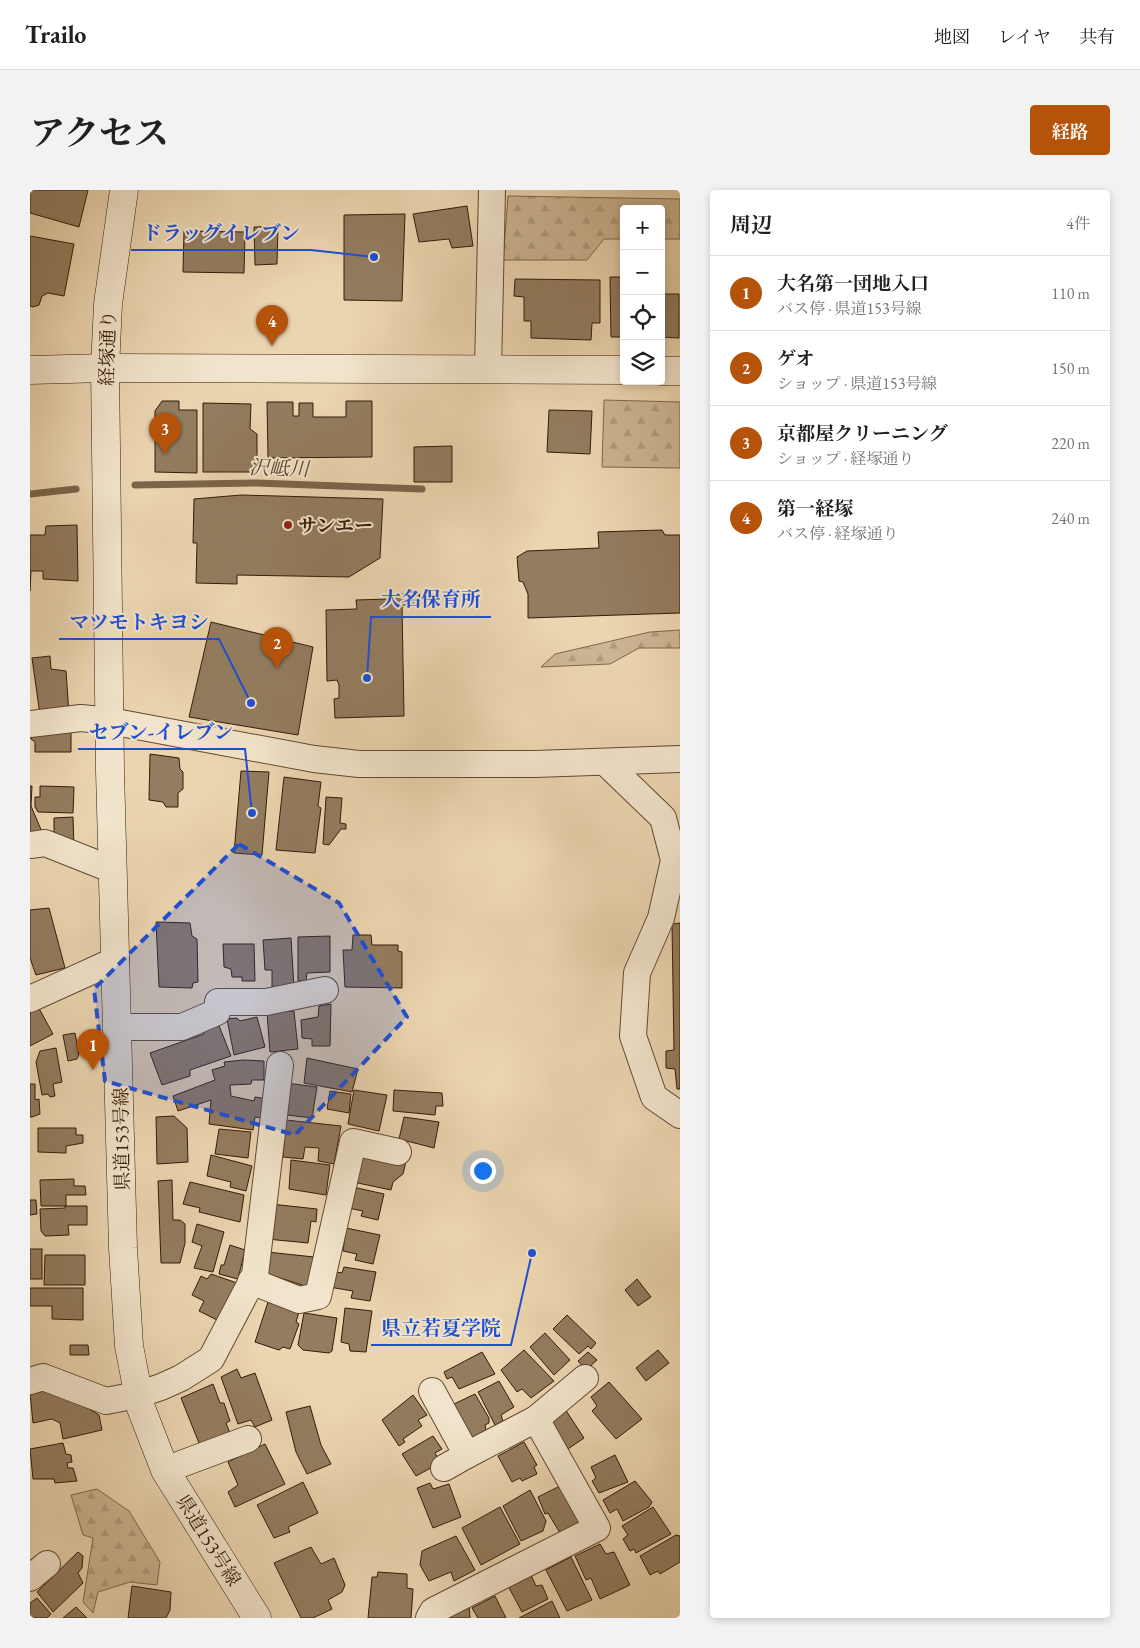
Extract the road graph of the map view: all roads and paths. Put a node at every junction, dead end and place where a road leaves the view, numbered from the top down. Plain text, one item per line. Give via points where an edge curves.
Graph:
1 (124, 190) edge
2 (492, 190) edge
3 (105, 368) junction
4 (488, 369) junction
5 (30, 370) edge
6 (620, 370) edge
7 (665, 370) edge
8 (680, 371) edge
9 (106, 507) joint
10 (110, 721) junction
11 (30, 724) edge
12 (680, 759) edge
13 (605, 762) junction
14 (30, 845) edge
15 (113, 870) junction
16 (116, 960) junction
17 (30, 999) edge
18 (313, 999) dead end
19 (118, 1027) junction
20 (280, 1065) dead end
21 (680, 1115) edge
22 (398, 1152) dead end
23 (252, 1282) junction
24 (585, 1378) dead end
25 (30, 1381) edge
26 (432, 1391) dead end
27 (137, 1394) junction
28 (536, 1420) junction
29 (248, 1438) dead end
30 (467, 1455) junction
31 (444, 1468) dead end
32 (165, 1470) junction
33 (257, 1618) edge
34 (429, 1618) edge

1 - 3 main road, 経塚通り via 108,304
2 - 4 street
3 - 4 main road
3 - 5 main road
3 - 9 main road, 経塚通り
4 - 6 main road
7 - 8 main road
9 - 10 main road, 県道153号線
10 - 11 street via 82,718
10 - 13 street via 314,759 359,764
10 - 15 main road, 県道153号線
12 - 13 street
13 - 21 street via 663,818 674,860 661,918 637,973 633,1036 654,1097
14 - 15 street via 45,844
15 - 16 main road, 県道153号線
16 - 17 street
16 - 19 main road, 県道153号線
18 - 19 street via 266,1002 220,991 217,1012 182,1027
19 - 27 main road, 県道153号線 via 125,1309
20 - 23 street
22 - 23 street via 353,1142 318,1296 299,1300
23 - 27 street via 211,1359 181,1378
24 - 28 street
25 - 27 street via 43,1377 106,1401
26 - 30 street
27 - 32 main road, 県道153号線
28 - 30 street
28 - 34 street via 596,1528 433,1610
29 - 32 street
30 - 31 street
32 - 33 main road, 県道153号線

